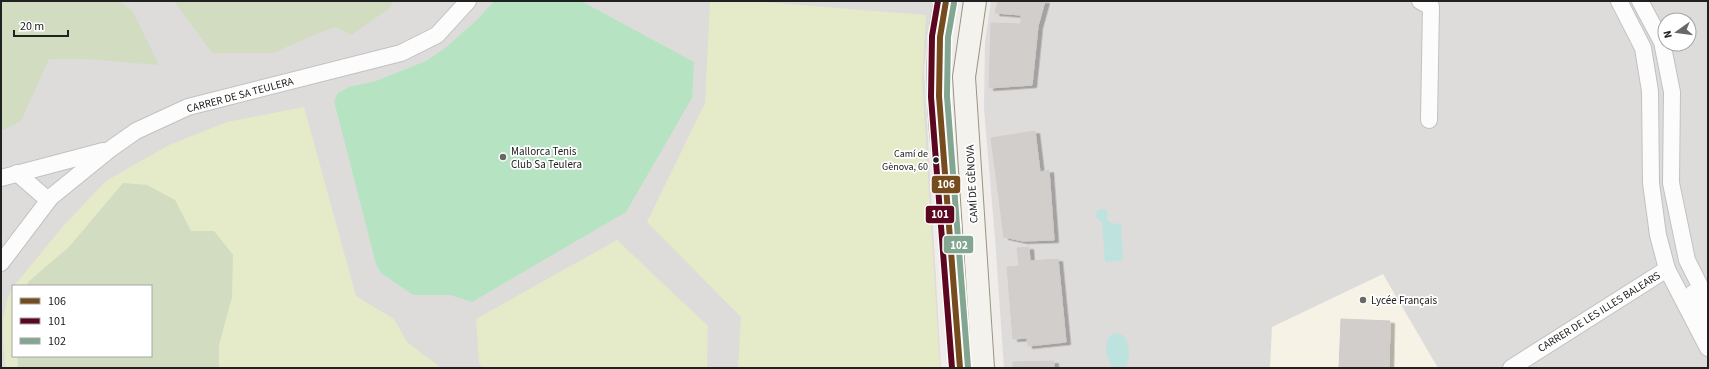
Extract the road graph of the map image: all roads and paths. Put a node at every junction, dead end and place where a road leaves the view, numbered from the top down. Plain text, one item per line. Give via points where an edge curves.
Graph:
1 (468, 1) edge
2 (946, 1) edge
3 (975, 1) edge
4 (1619, 1) edge
5 (1640, 1) edge
6 (1430, 3) edge
7 (1429, 120) dead end
8 (108, 150) junction
9 (18, 174) junction
10 (1, 178) edge
11 (1671, 183) junction
12 (48, 200) junction
13 (1, 263) edge
14 (1667, 269) junction
15 (1708, 302) edge
16 (1708, 324) edge
17 (1708, 348) edge
18 (960, 368) edge
19 (983, 368) edge
20 (1511, 368) edge

1 - 8 street, CARRER DE SA TEULERA via 437,34 401,53 188,107 136,131
2 - 18 street via 940,42 939,117
3 - 19 street, CAMÍ DE GÈNOVA via 964,77
4 - 14 street, CARRER DE LES ILLES BALEARS via 1643,48 1650,91 1651,183 1658,235
5 - 11 street via 1662,42 1672,92
6 - 7 street
8 - 9 street
8 - 12 street, CARRER DE SA TEULERA
9 - 10 street
9 - 12 street
11 - 14 street via 1665,195 1670,240
11 - 15 street via 1687,260
12 - 13 street, CARRER DE SA TEULERA
14 - 16 street via 1692,290
14 - 17 street, CARRER DE LES ILLES BALEARS
14 - 20 street, CARRER DE LES ILLES BALEARS

